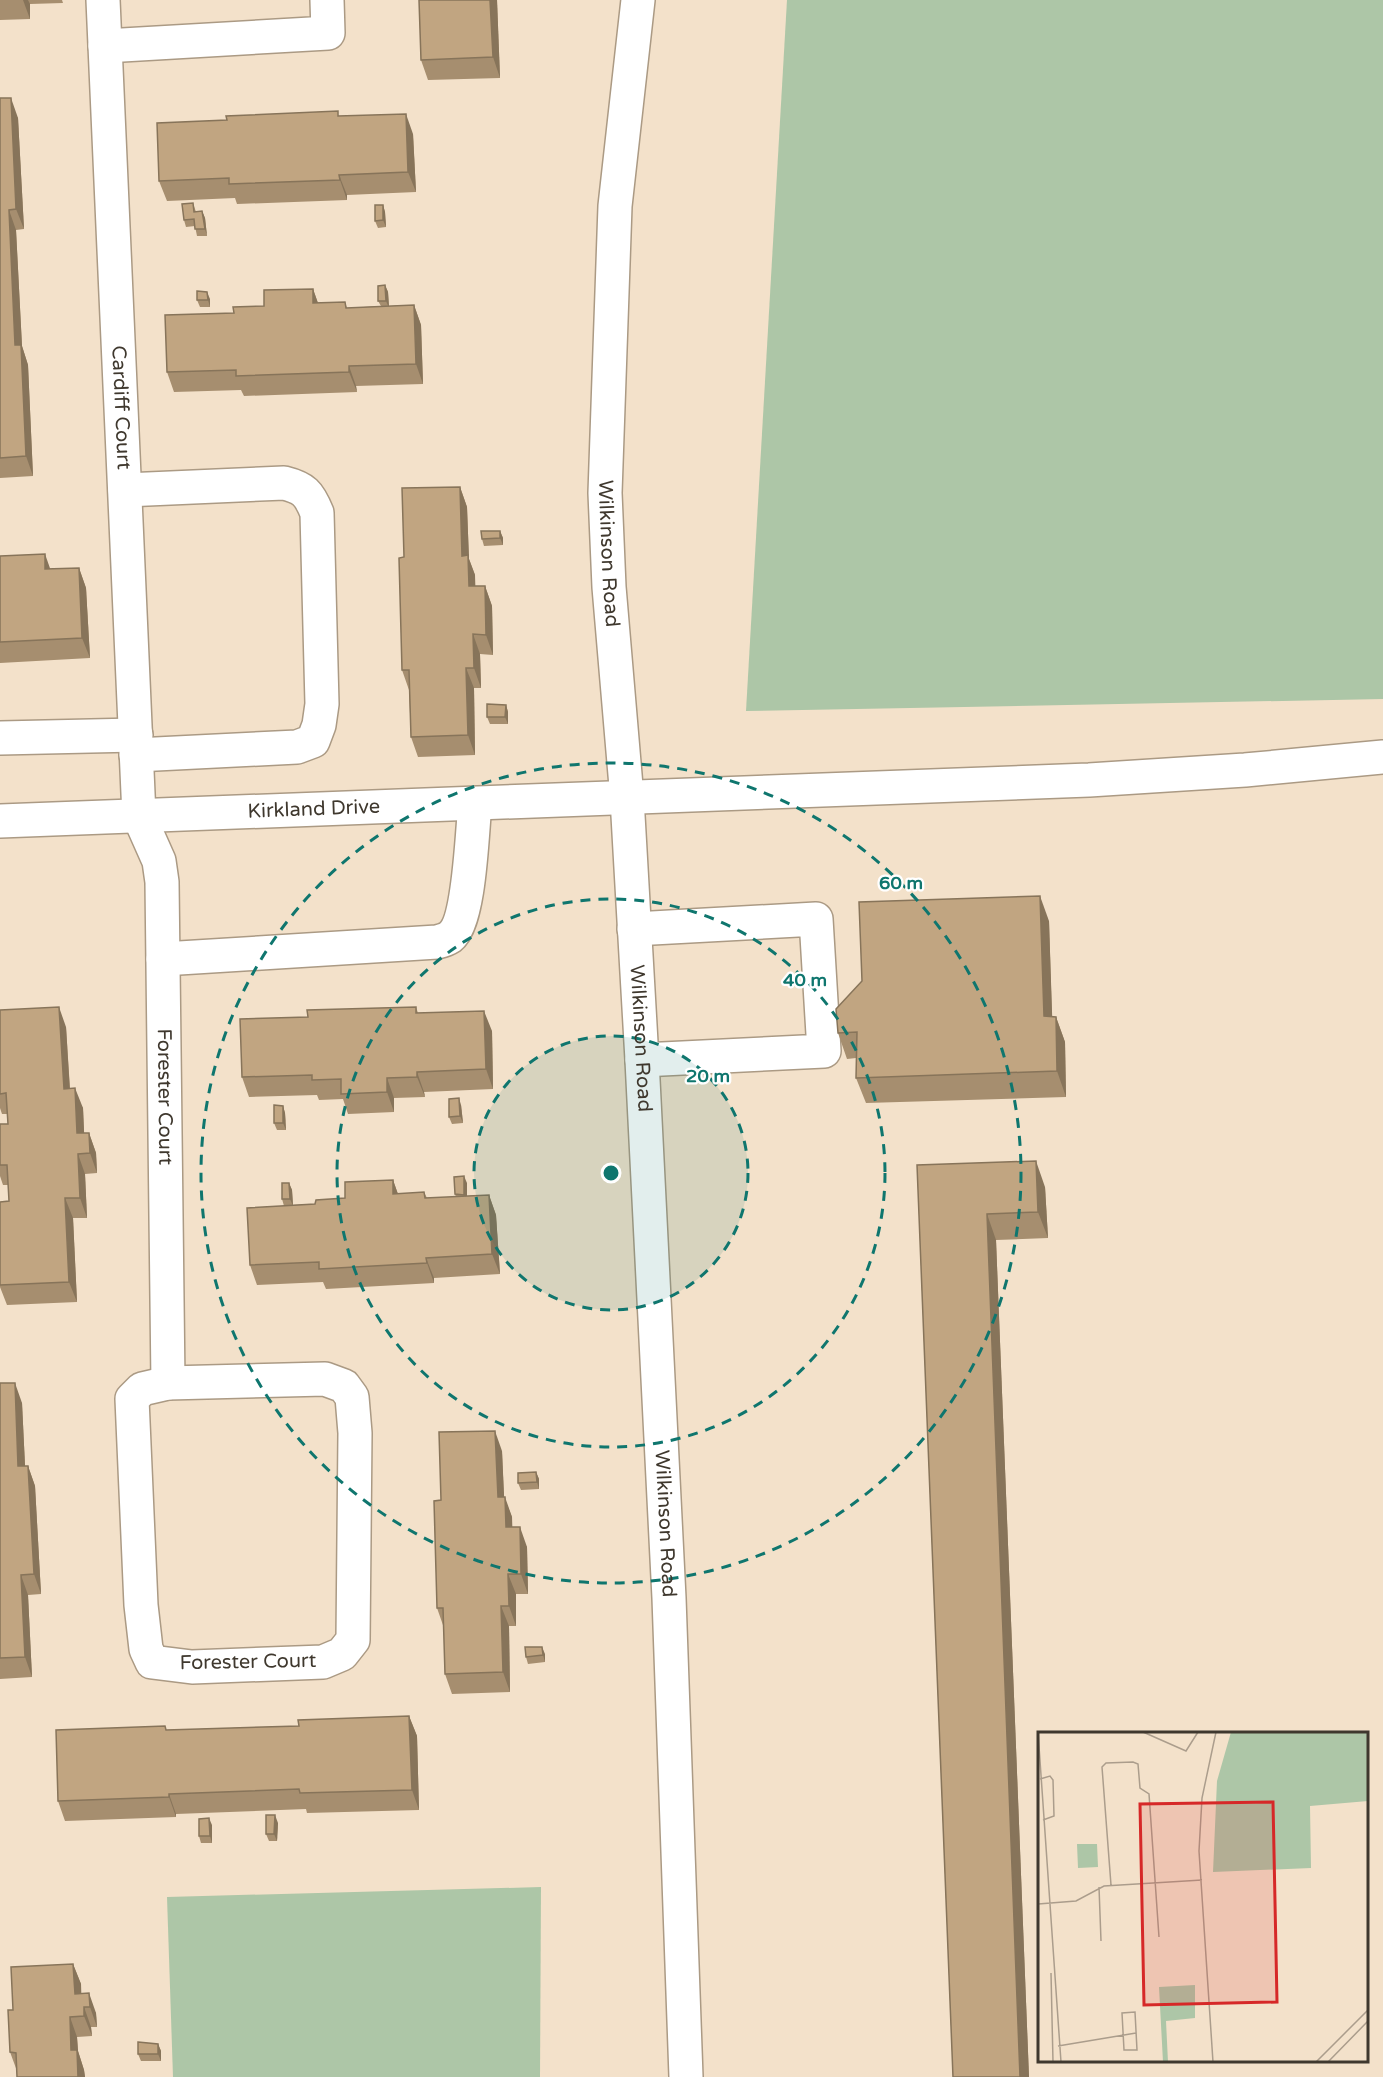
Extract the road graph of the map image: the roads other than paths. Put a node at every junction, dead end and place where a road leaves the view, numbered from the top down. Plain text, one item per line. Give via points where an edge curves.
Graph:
1 (103, 0) edge
2 (327, 0) edge
3 (638, 0) edge
4 (105, 46) junction
5 (125, 490) junction
6 (0, 738) edge
7 (136, 745) junction
8 (1383, 757) edge
9 (627, 798) junction
10 (475, 804) junction
11 (139, 816) junction
12 (0, 821) edge
13 (634, 929) junction
14 (163, 959) junction
15 (642, 1060) junction
16 (168, 1383) junction
17 (686, 2077) edge

1 - 4 street, Cardiff Court
2 - 4 street via 328,33
3 - 9 street, Wilkinson Road via 615,206 605,493
4 - 5 street, Cardiff Court
5 - 7 street, Cardiff Court
5 - 7 street via 284,483 299,487 311,498 317,513 322,704 313,741 297,747
6 - 7 street
7 - 11 street, Cardiff Court
8 - 9 street, Kirkland Drive via 1089,780
9 - 10 street, Kirkland Drive
9 - 13 street, Wilkinson Road
10 - 11 street, Kirkland Drive
10 - 14 street via 466,899 461,920 451,936 437,942
11 - 12 street, Kirkland Drive
11 - 14 street, Forester Court via 159,861
13 - 15 street, Wilkinson Road
13 - 15 street via 816,919 824,1052
14 - 16 street, Forester Court
15 - 17 street, Wilkinson Road via 669,1598
16 - 16 street, Forester Court via 325,1379 344,1386 352,1397 353,1640 342,1654 323,1662 192,1667 152,1662 146,1649 141,1605 132,1399 142,1389

